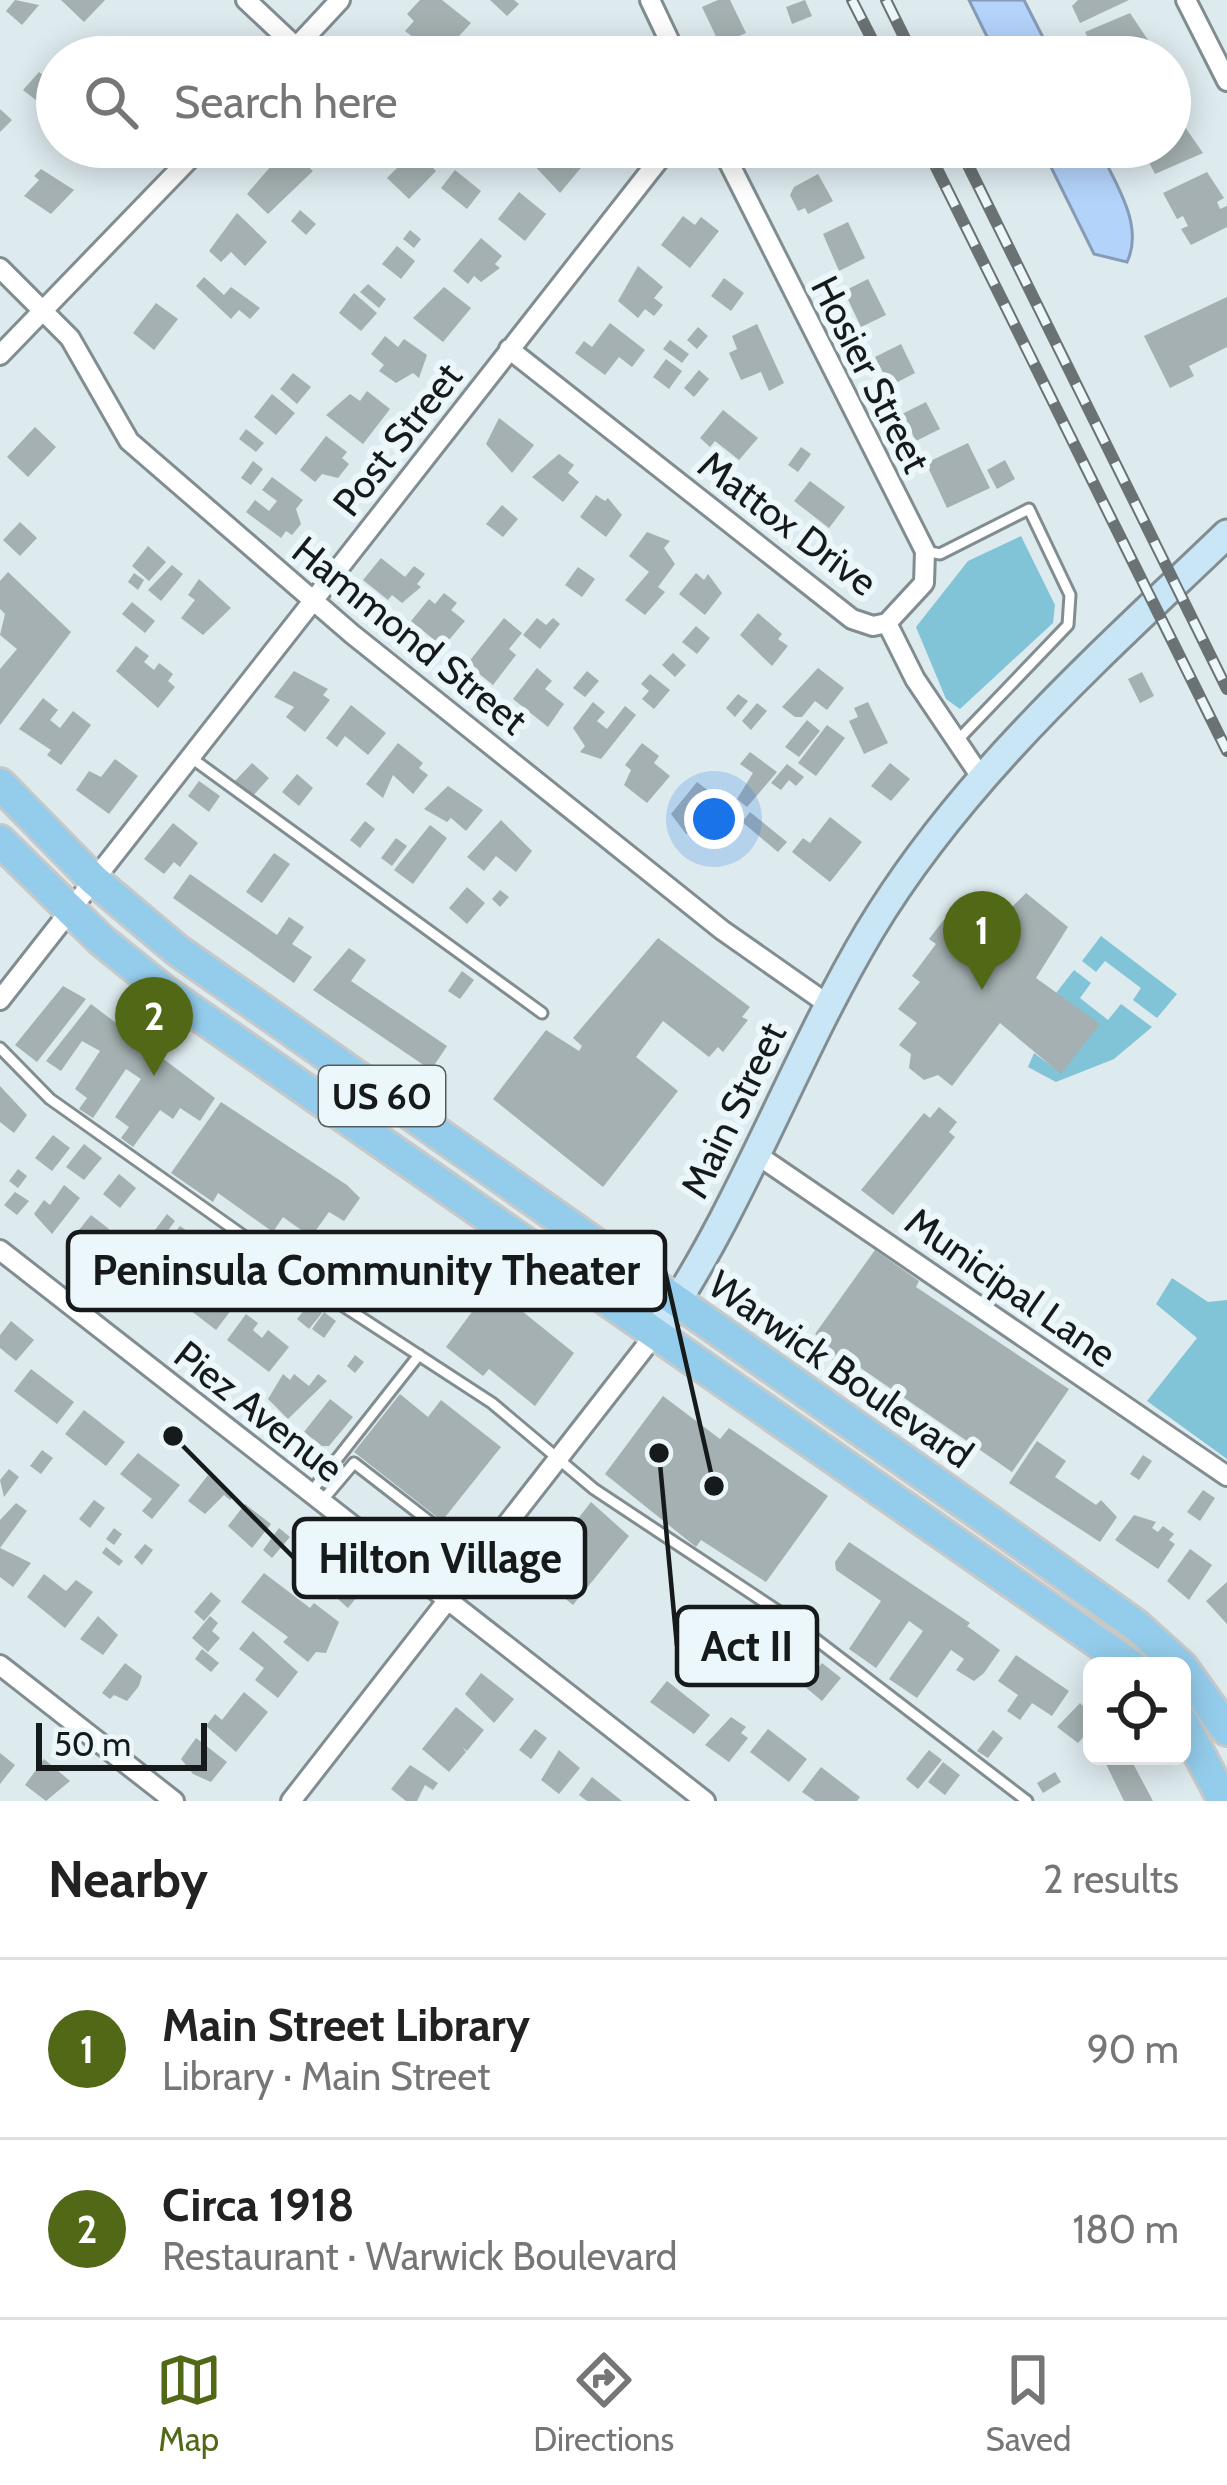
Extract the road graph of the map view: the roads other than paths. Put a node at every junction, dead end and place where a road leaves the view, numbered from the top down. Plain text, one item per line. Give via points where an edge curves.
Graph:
1 (246, 0) edge
2 (340, 0) edge
3 (650, 0) edge
4 (1196, 5) edge
5 (277, 36) edge
6 (306, 36) edge
7 (667, 36) edge
8 (1227, 81) edge
9 (181, 168) edge
10 (652, 168) edge
11 (732, 168) edge
12 (0, 268) edge
13 (46, 309) junction
14 (509, 349) junction
15 (0, 356) edge
16 (1227, 534) edge
17 (925, 551) junction
18 (313, 600) junction
19 (886, 623) junction
20 (956, 742) junction
21 (190, 757) junction
22 (983, 780) junction
23 (0, 784) edge
24 (0, 841) edge
25 (94, 880) junction
26 (70, 911) junction
27 (0, 1000) edge
28 (829, 1005) junction
29 (542, 1013) dead end
30 (0, 1048) edge
31 (756, 1154) junction
32 (0, 1250) edge
33 (678, 1302) junction
34 (656, 1333) junction
35 (419, 1355) junction
36 (560, 1457) junction
37 (1227, 1476) edge
38 (315, 1498) junction
39 (479, 1559) junction
40 (448, 1600) junction
41 (1119, 1657) edge
42 (1172, 1657) edge
43 (0, 1665) edge
44 (1191, 1679) edge
45 (1227, 1730) edge
46 (1191, 1738) edge
47 (174, 1801) edge
48 (291, 1801) edge
49 (705, 1801) edge
50 (1027, 1801) edge
51 (1224, 1801) edge

1 - 5 street
2 - 6 street
3 - 7 street
4 - 8 street
9 - 13 street
10 - 14 street, Post Street
11 - 17 street, Hosier Street
12 - 13 street, Hammond Street
13 - 15 street
13 - 18 street, Hammond Street via 128,441
14 - 18 street, Post Street
14 - 19 street, Mattox Drive via 852,619
16 - 22 main road, Main Street
17 - 19 street via 924,583
17 - 20 lane via 940,554 1029,508 1070,596 1068,625
18 - 21 street, Post Street
18 - 28 street, Hammond Street via 722,930
19 - 20 street, Mattox Drive
20 - 22 street, Mattox Drive
21 - 25 street, Post Street
21 - 29 lane
22 - 28 main road, Main Street via 903,879
23 - 25 main road, Warwick Boulevard / US 60
24 - 26 main road, Warwick Boulevard / US 60
25 - 26 street, Post Street
25 - 33 main road, Warwick Boulevard / US 60 via 177,950
26 - 27 street, Post Street
26 - 34 main road, Warwick Boulevard / US 60 via 164,991
28 - 31 main road, Main Street
30 - 35 lane via 50,1099
31 - 33 main road, Main Street
31 - 37 street, Municipal Lane
32 - 38 street, Piez Avenue
33 - 34 main road, Main Street
33 - 42 main road, Warwick Boulevard / US 60
34 - 36 street, Main Street
34 - 41 main road, Warwick Boulevard / US 60
35 - 36 lane
35 - 38 lane
36 - 39 street, Main Street
36 - 50 lane via 674,1546 842,1657
38 - 39 lane via 354,1463
38 - 40 street, Piez Avenue
39 - 40 street, Main Street
40 - 48 street, Main Street
40 - 49 street, Piez Avenue
43 - 47 street
44 - 45 main road, Warwick Boulevard / US 60
46 - 51 main road

